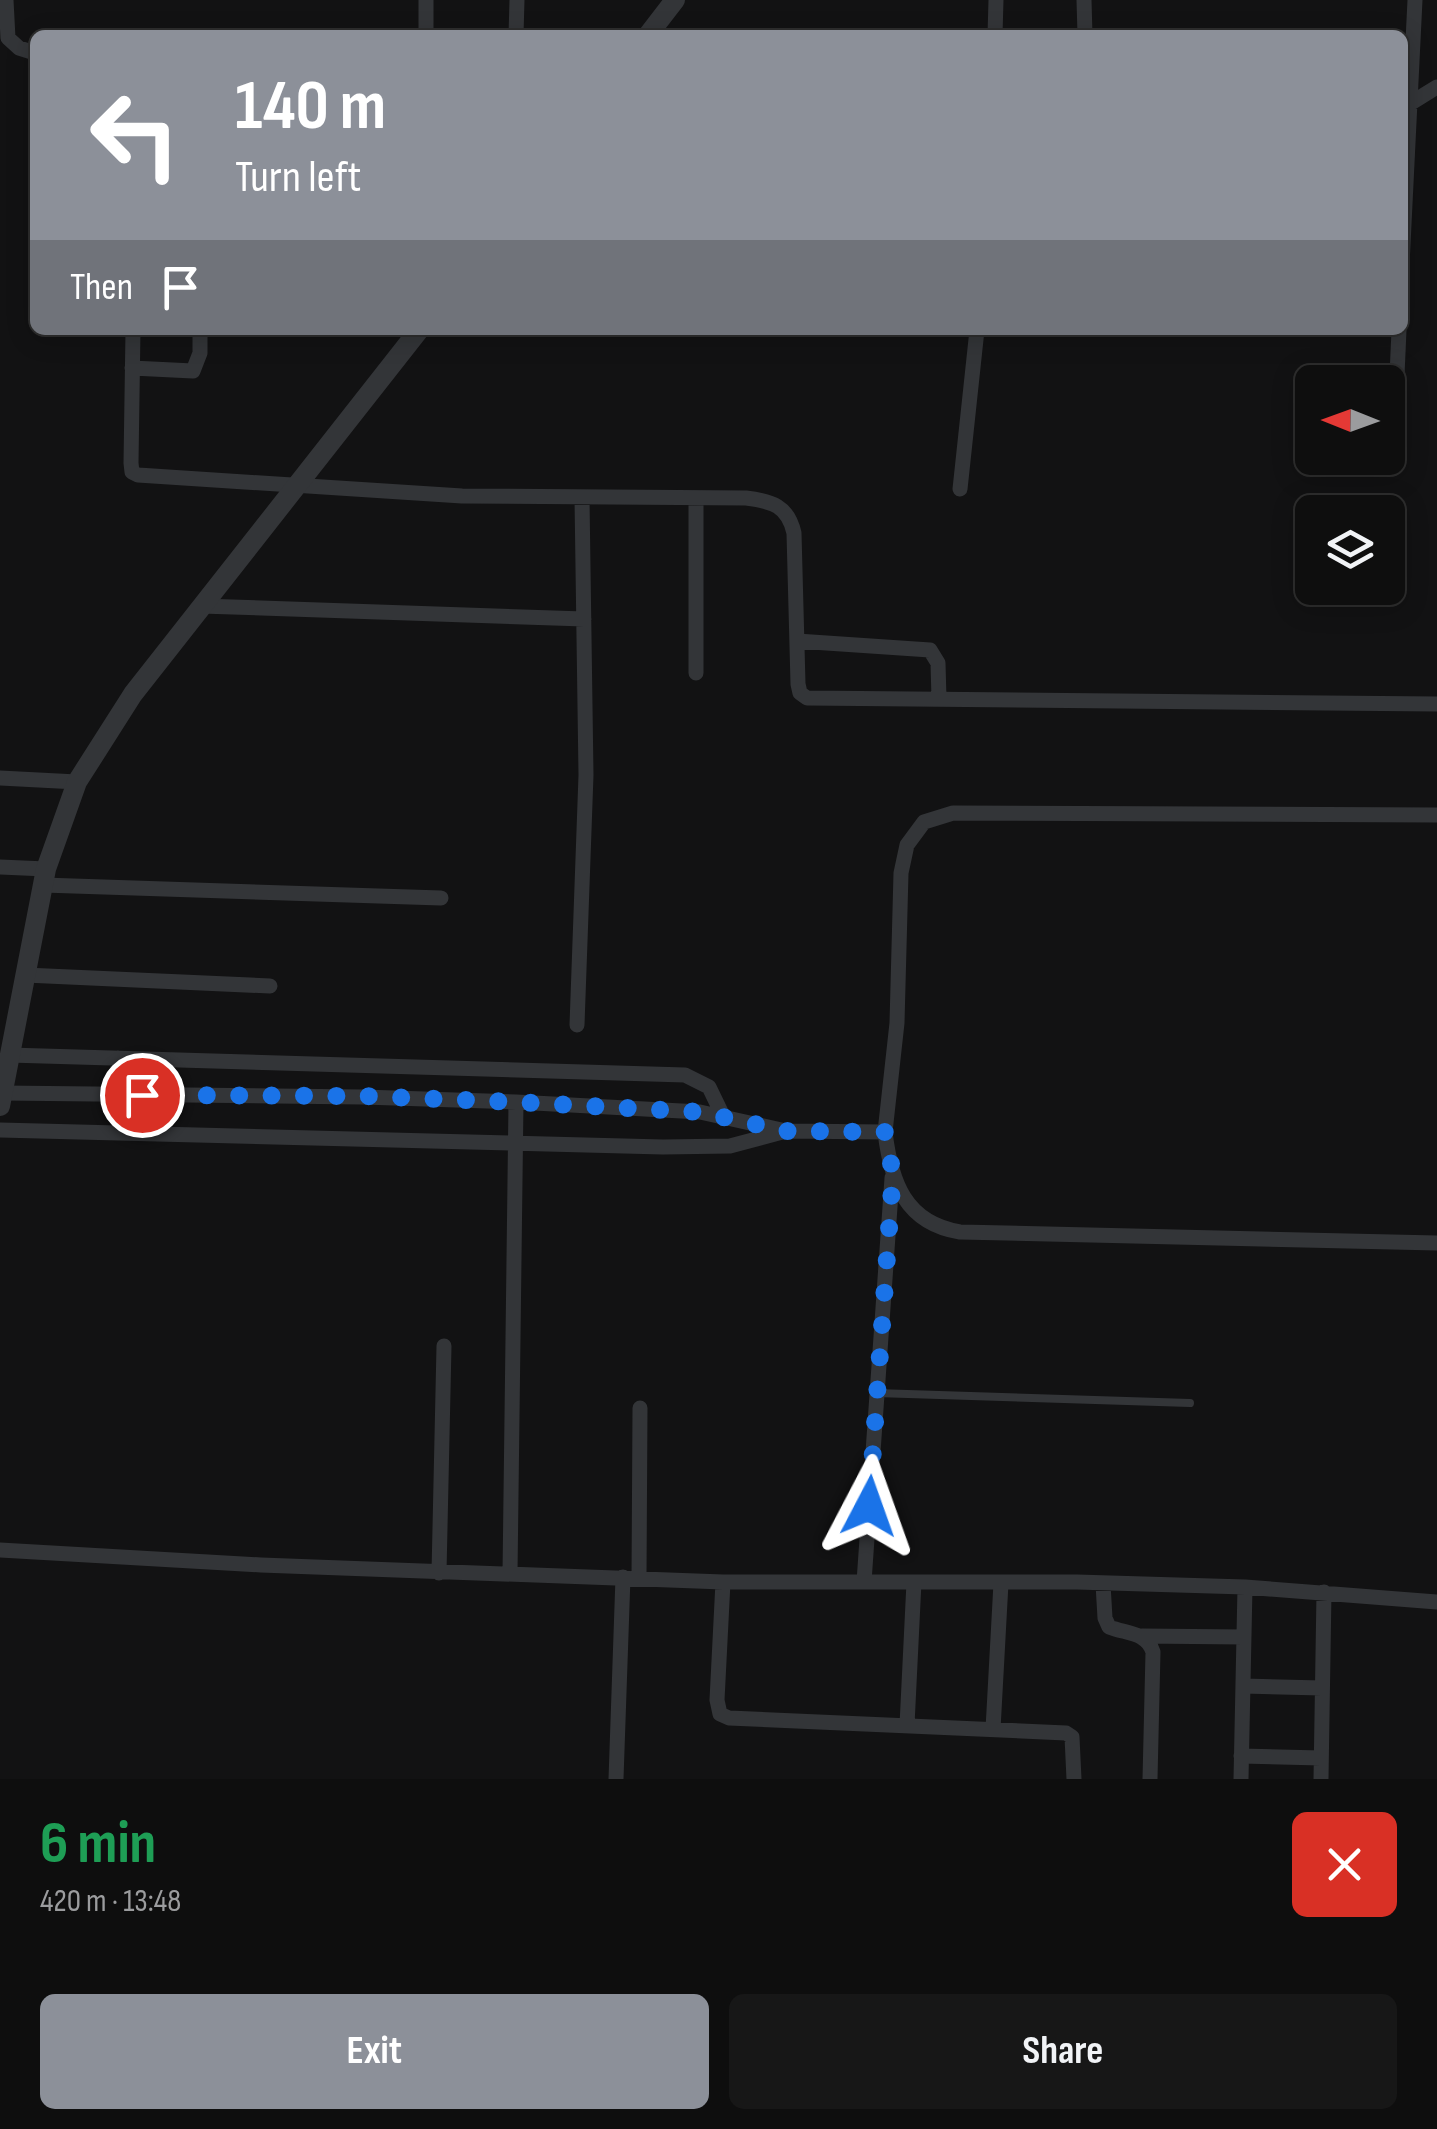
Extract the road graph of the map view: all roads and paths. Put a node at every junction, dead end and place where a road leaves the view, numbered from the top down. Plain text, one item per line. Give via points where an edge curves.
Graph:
1 (6, 0) edge
2 (426, 0) edge
3 (517, 0) edge
4 (675, 0) edge
5 (996, 0) edge
6 (1084, 0) edge
7 (1415, 0) edge
8 (426, 30) edge
9 (516, 30) edge
10 (652, 30) edge
11 (995, 30) edge
12 (1085, 30) edge
13 (30, 51) edge
14 (1437, 87) edge
15 (1410, 103) junction
16 (1408, 144) edge
17 (133, 335) edge
18 (200, 335) edge
19 (415, 335) edge
20 (976, 335) edge
21 (1399, 335) edge
22 (1397, 365) edge
23 (132, 368) junction
24 (294, 486) junction
25 (960, 489) dead end
26 (582, 498) junction
27 (696, 498) junction
28 (201, 606) junction
29 (584, 618) junction
30 (797, 641) junction
31 (696, 673) dead end
32 (939, 699) junction
33 (1437, 704) edge
34 (0, 778) edge
35 (78, 782) junction
36 (1437, 815) edge
37 (0, 867) edge
38 (45, 877) junction
39 (441, 898) dead end
40 (25, 975) junction
41 (270, 986) dead end
42 (578, 1025) dead end
43 (118, 1058) junction
44 (3, 1081) edge
45 (118, 1095) junction
46 (516, 1102) junction
47 (724, 1116) junction
48 (0, 1130) edge
49 (786, 1131) junction
50 (885, 1132) junction
51 (518, 1144) junction
52 (893, 1174) junction
53 (1437, 1242) edge
54 (444, 1346) dead end
55 (876, 1393) junction
56 (1190, 1402) dead end
57 (640, 1408) dead end
58 (0, 1550) edge
59 (439, 1573) junction
60 (510, 1574) junction
61 (631, 1577) junction
62 (723, 1582) junction
63 (864, 1582) junction
64 (914, 1582) junction
65 (1001, 1582) junction
66 (1104, 1584) junction
67 (1245, 1587) junction
68 (1324, 1592) junction
69 (1437, 1602) edge
70 (1142, 1636) junction
71 (1244, 1637) junction
72 (1243, 1686) junction
73 (1322, 1688) junction
74 (907, 1725) junction
75 (994, 1729) junction
76 (1241, 1756) junction
77 (1321, 1758) junction
78 (616, 1779) edge
79 (1074, 1779) edge
80 (1150, 1779) edge
81 (1240, 1779) edge
82 (1321, 1779) edge

1 - 13 street via 8,38
2 - 8 street
3 - 9 street
4 - 10 street
5 - 11 street
6 - 12 street
7 - 15 street
14 - 15 street
15 - 16 street
17 - 23 street
18 - 23 street via 193,371
19 - 24 street
20 - 25 street
21 - 22 street
23 - 24 street via 132,472
24 - 26 street
24 - 28 street
26 - 27 street
26 - 29 street
27 - 30 street via 767,500 790,518
27 - 31 street
28 - 29 street
28 - 35 street via 132,694
29 - 42 street
30 - 32 street via 930,650 938,663
30 - 32 street via 798,684 807,698
32 - 33 street
34 - 35 street
35 - 38 street
36 - 50 street via 952,813 924,822 907,845 901,874
37 - 38 street
38 - 39 street
38 - 40 street
40 - 41 street
40 - 44 street
43 - 44 street
43 - 45 street
43 - 47 street via 685,1075 710,1087
44 - 45 street
45 - 46 street
46 - 47 street
46 - 51 street
47 - 49 street
48 - 51 street
49 - 50 street
49 - 51 street via 730,1146
50 - 52 street
51 - 60 street
52 - 53 street via 919,1216 960,1232
52 - 55 street
54 - 59 street
55 - 56 lane
55 - 63 street
57 - 61 street
58 - 59 street
59 - 60 street
60 - 61 street
61 - 62 street
61 - 78 street
62 - 63 street
62 - 74 street via 720,1714
63 - 64 street
64 - 65 street
64 - 74 street
65 - 66 street
65 - 75 street
66 - 67 street
66 - 70 street via 1109,1627
67 - 68 street
67 - 71 street
68 - 69 street
68 - 73 street
70 - 71 street
70 - 80 street via 1153,1652
71 - 72 street
72 - 73 street
72 - 76 street
73 - 77 street
74 - 75 street
75 - 79 street via 1072,1737
76 - 77 street
76 - 81 street
77 - 82 street

